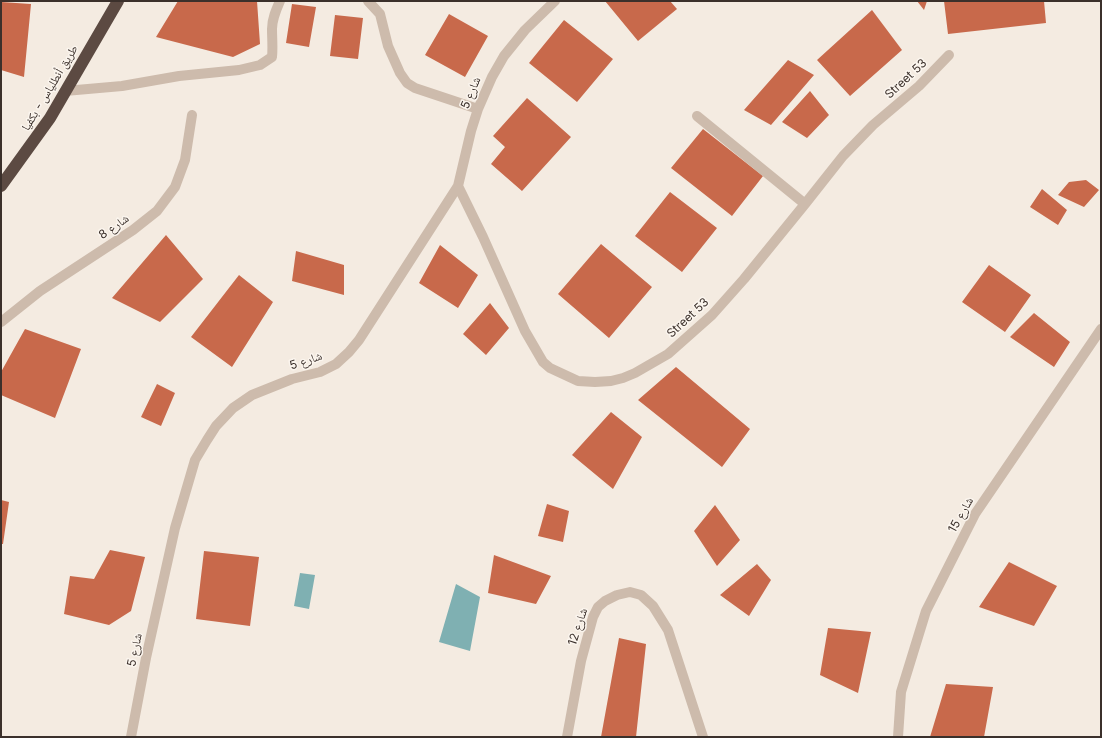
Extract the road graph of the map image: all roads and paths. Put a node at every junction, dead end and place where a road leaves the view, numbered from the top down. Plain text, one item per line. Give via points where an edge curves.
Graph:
1 (118, 1) edge
2 (280, 1) edge
3 (368, 1) edge
4 (555, 1) edge
5 (949, 55) dead end
6 (66, 91) junction
7 (478, 109) junction
8 (192, 115) dead end
9 (698, 116) dead end
10 (1, 186) edge
11 (458, 186) junction
12 (805, 204) junction
13 (1, 322) edge
14 (1101, 329) edge
15 (131, 737) edge
16 (567, 737) edge
17 (703, 737) edge
18 (898, 737) edge

1 - 6 highway, طريق أنطلياس - بكفيا
2 - 6 street via 272,27 272,57 260,65 122,86
3 - 7 street via 380,14 388,46 407,83
4 - 7 street, شارع 5 via 525,30 504,56
5 - 12 street, Street 53 via 842,156
6 - 10 highway, طريق أنطلياس - بكفيا via 50,118
7 - 11 street, شارع 5
8 - 13 street, شارع 8 via 185,160 175,187 157,211
9 - 12 street
11 - 12 street, Street 53 via 525,331 544,362 550,368 578,381 595,382 623,378 668,354 712,315
11 - 15 street, شارع 5 via 349,352 336,364 320,372 252,396 233,408 216,426 195,460 174,528
14 - 18 street, شارع 15 via 975,514 926,611 901,692
16 - 17 street, شارع 12 via 581,661 593,617 598,607 606,601 630,592 641,595 653,606 668,630

